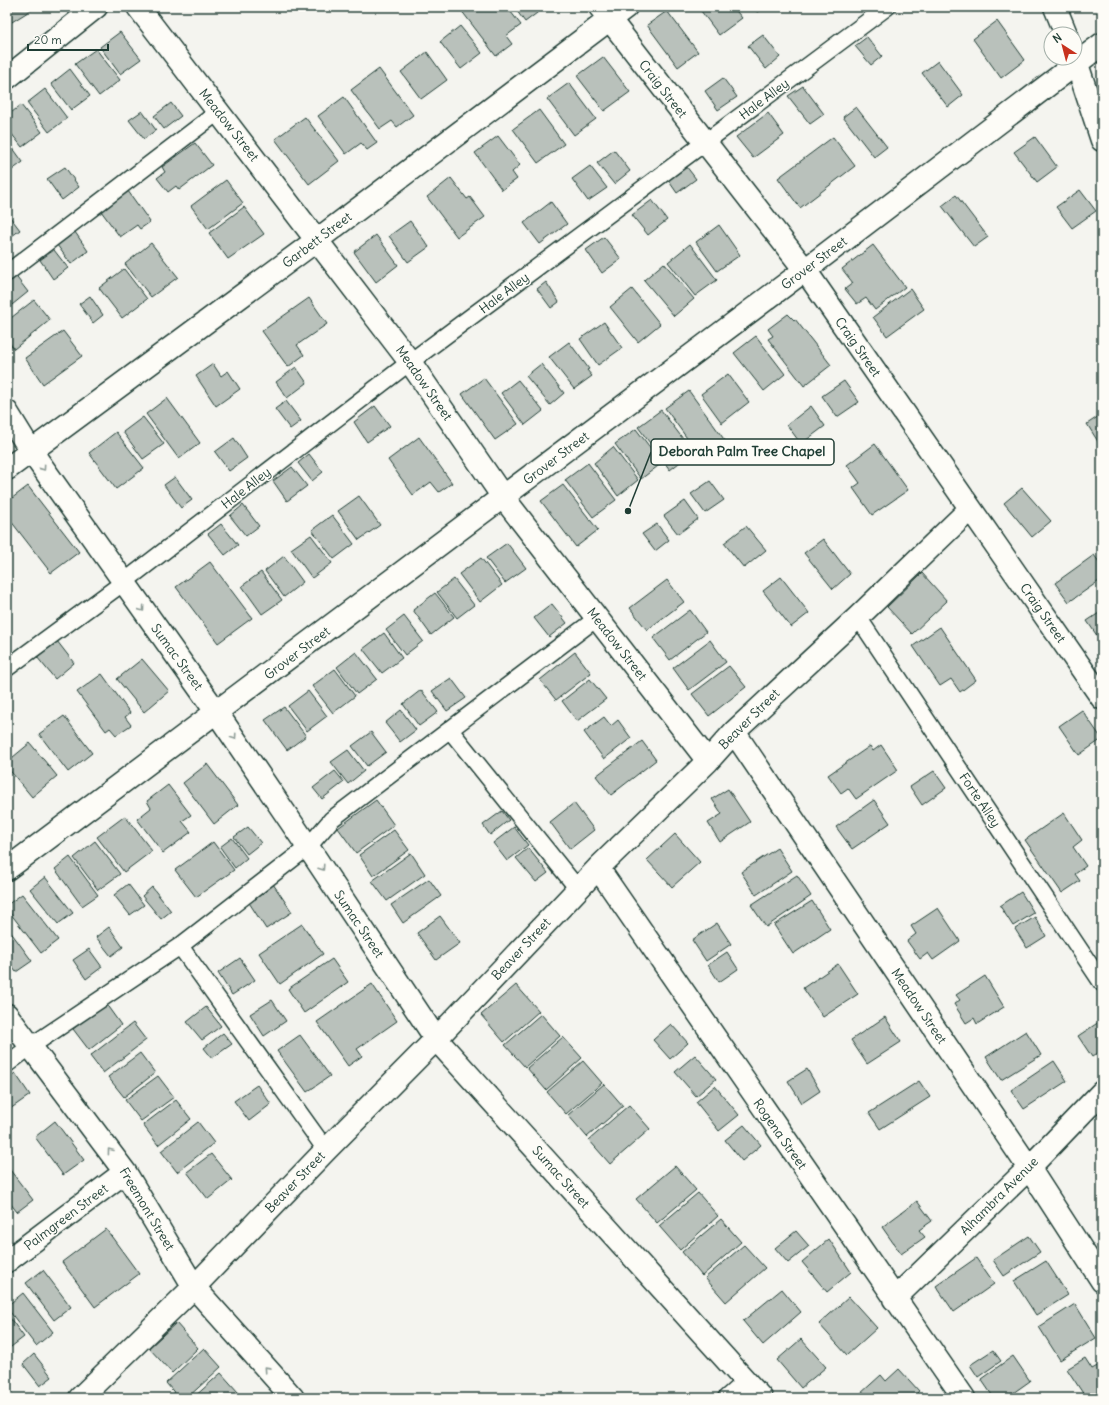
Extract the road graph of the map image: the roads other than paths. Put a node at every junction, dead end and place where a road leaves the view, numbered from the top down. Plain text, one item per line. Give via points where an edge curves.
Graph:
1 (138, 7) edge
2 (887, 7) edge
3 (1055, 7) edge
4 (91, 9) edge
5 (611, 11) edge
6 (1063, 26) edge
7 (1102, 44) edge
8 (1083, 56) edge
9 (1068, 66) edge
10 (1078, 66) edge
11 (7, 78) edge
12 (218, 112) junction
13 (1102, 140) edge
14 (705, 143) junction
15 (317, 240) junction
16 (805, 270) junction
17 (7, 273) edge
18 (410, 362) junction
19 (7, 412) edge
20 (31, 451) junction
21 (7, 469) edge
22 (503, 498) junction
23 (970, 509) junction
24 (124, 582) junction
25 (858, 617) junction
26 (597, 618) junction
27 (7, 668) edge
28 (1102, 698) edge
29 (217, 713) junction
30 (450, 730) junction
31 (734, 732) junction
32 (708, 761) junction
33 (308, 846) junction
34 (598, 868) junction
35 (7, 869) edge
36 (578, 889) junction
37 (180, 946) junction
38 (1102, 983) edge
39 (7, 1015) edge
40 (436, 1039) junction
41 (31, 1046) junction
42 (7, 1064) edge
43 (1102, 1092) edge
44 (326, 1150) junction
45 (1028, 1168) junction
46 (125, 1172) junction
47 (7, 1261) edge
48 (1102, 1281) edge
49 (194, 1287) junction
50 (894, 1299) junction
51 (745, 1381) junction
52 (80, 1398) edge
53 (293, 1398) edge
54 (726, 1398) edge
55 (761, 1398) edge
56 (964, 1398) edge

1 - 12 street, Meadow Street
2 - 14 lane, Hale Alley
3 - 6 street
4 - 11 street
5 - 14 street, Craig Street
5 - 15 street, Garbett Street
7 - 8 street, Grover Street
9 - 16 street, Grover Street
10 - 13 street
12 - 15 street, Meadow Street
12 - 17 lane
14 - 16 street, Craig Street
14 - 18 lane, Hale Alley
15 - 18 street, Meadow Street
15 - 20 street, Garbett Street
16 - 22 street, Grover Street
16 - 23 street, Craig Street
18 - 22 street, Meadow Street
18 - 24 lane, Hale Alley
19 - 20 street, Sumac Street
20 - 21 street, Garbett Street
20 -> 24 street, Sumac Street
22 - 26 street, Meadow Street
22 - 29 street, Grover Street
23 - 25 street, Beaver Street
23 - 28 street, Craig Street
24 - 27 lane, Hale Alley
24 -> 29 street, Sumac Street
25 - 31 street, Beaver Street
25 - 38 lane, Forte Alley
26 - 30 lane
26 - 32 street, Meadow Street
29 -> 33 street, Sumac Street
29 - 35 street, Grover Street
30 - 33 lane via 332,819
30 - 36 lane
31 - 32 street, Beaver Street
31 - 45 street, Meadow Street
32 - 34 street, Beaver Street
33 - 37 lane
33 -> 40 street, Sumac Street
34 - 36 street, Beaver Street
34 - 50 street, Rogena Street
36 - 40 street, Beaver Street
37 - 41 lane
37 - 44 lane
39 - 41 street, Freemont Street
40 - 44 street, Beaver Street
40 - 51 street, Sumac Street
41 - 42 lane
46 -> 41 street, Freemont Street
43 - 45 street, Alhambra Avenue
44 - 49 street, Beaver Street
45 - 48 street, Meadow Street
45 - 50 street, Alhambra Avenue
46 - 47 street, Palmgreen Street
46 - 49 street, Freemont Street
49 - 52 street, Beaver Street
53 -> 49 street, Freemont Street
50 - 56 street, Rogena Street
51 - 54 lane
51 - 55 street, Sumac Street

